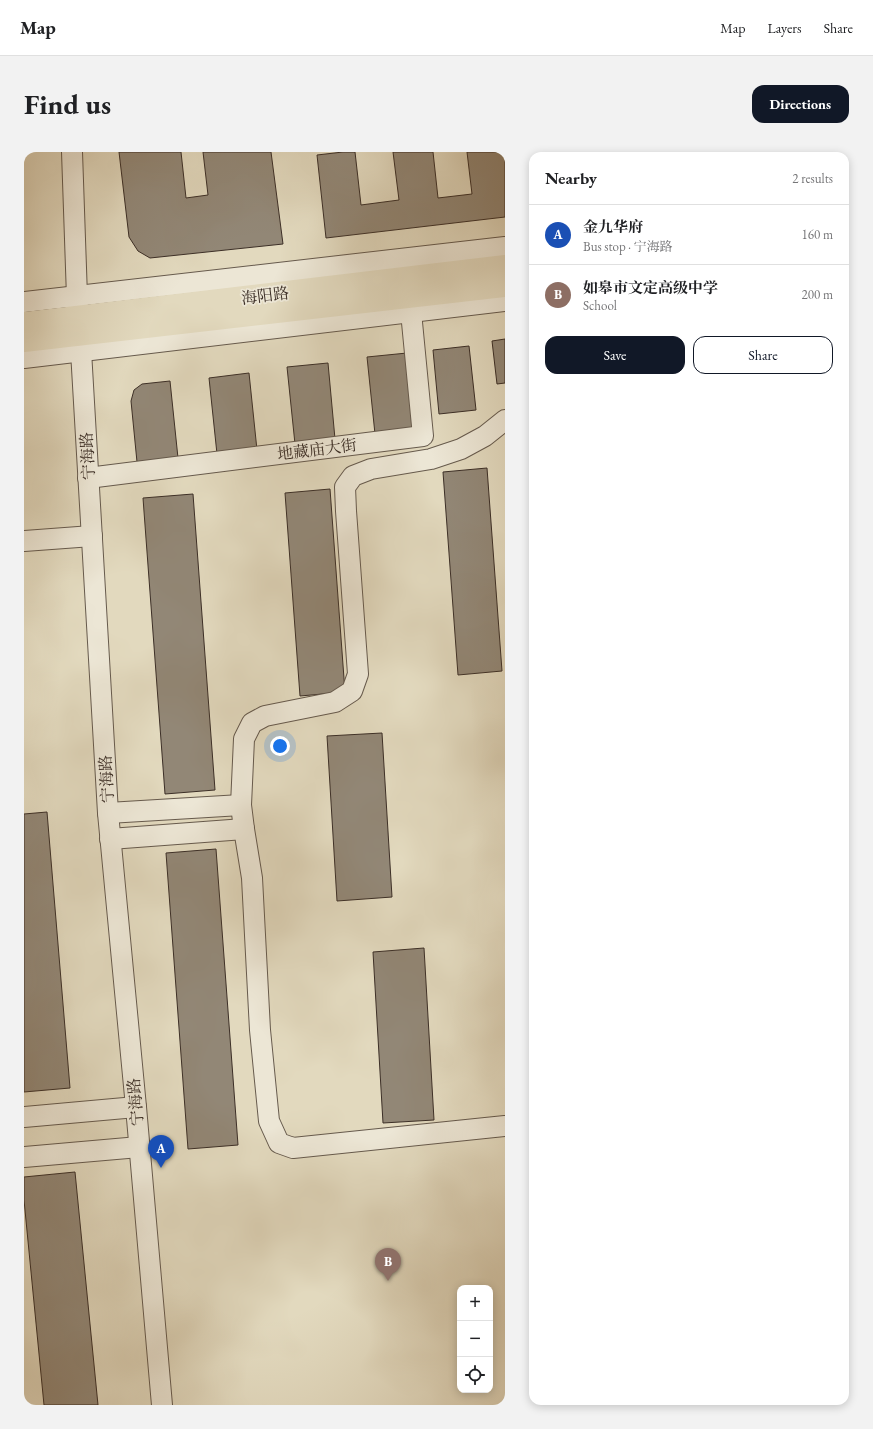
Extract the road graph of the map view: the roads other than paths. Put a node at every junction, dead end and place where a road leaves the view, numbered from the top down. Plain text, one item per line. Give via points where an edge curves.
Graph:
1 (72, 152) edge
2 (505, 247) edge
3 (505, 266) edge
4 (505, 286) edge
5 (505, 301) edge
6 (24, 302) edge
7 (411, 312) junction
8 (24, 323) edge
9 (79, 325) junction
10 (24, 341) edge
11 (24, 358) edge
12 (505, 420) edge
13 (88, 478) junction
14 (92, 536) junction
15 (24, 541) edge
16 (241, 805) junction
17 (108, 813) junction
18 (244, 829) junction
19 (110, 838) junction
20 (136, 1107) junction
21 (24, 1117) edge
22 (505, 1126) edge
23 (139, 1147) junction
24 (24, 1157) edge
25 (162, 1405) edge

1 - 9 street, 宁海路
2 - 9 street
3 - 9 main road, 海阳路
4 - 9 main road, 海阳路
5 - 7 street
6 - 9 street
7 - 9 street
7 - 13 street, 地藏庙大街 via 422,436
8 - 9 main road, 海阳路
9 - 10 main road, 海阳路
9 - 11 street
9 - 13 street, 宁海路
12 - 16 street via 485,436 461,449 431,459 371,469 353,476 345,487 358,674 352,691 335,702 265,716 252,723 244,739
13 - 14 street, 宁海路
14 - 15 street
14 - 17 street, 宁海路
16 - 17 street
16 - 18 street
17 - 19 street, 宁海路
18 - 19 street
18 - 22 street via 252,878 260,1030 269,1121 279,1143 293,1148
19 - 20 street, 宁海路
20 - 21 street
20 - 23 street, 宁海路
23 - 24 street
23 - 25 street, 宁海路

